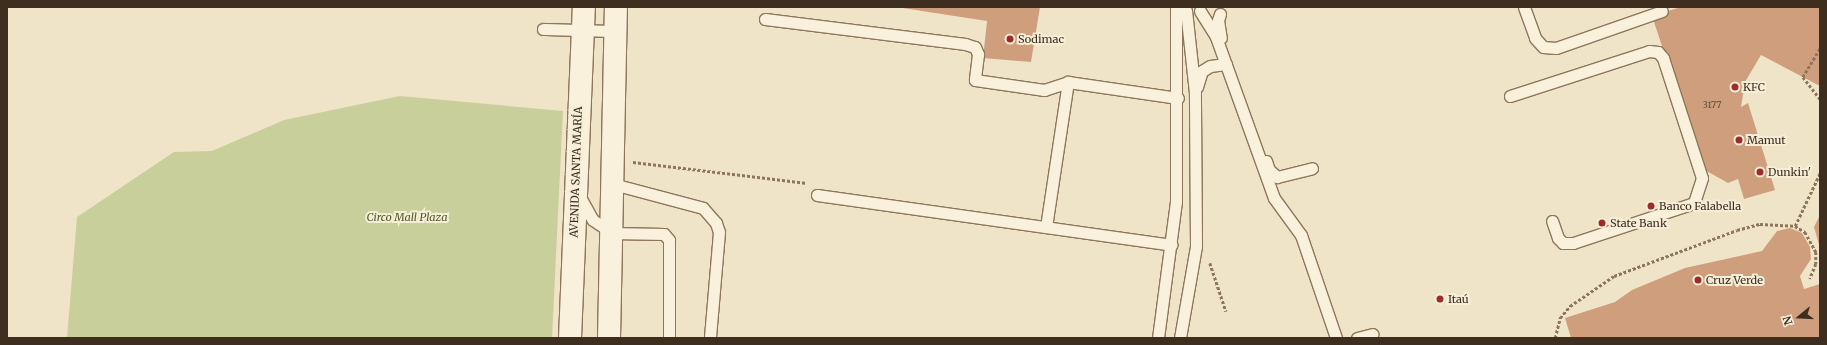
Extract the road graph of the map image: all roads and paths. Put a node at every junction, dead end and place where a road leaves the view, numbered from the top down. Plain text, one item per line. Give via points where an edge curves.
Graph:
1 (584, 7) edge
2 (616, 7) edge
3 (1524, 7) edge
4 (1662, 10) dead end
5 (1200, 11) dead end
6 (1220, 14) dead end
7 (765, 19) dead end
8 (543, 29) dead end
9 (582, 30) junction
10 (614, 30) junction
11 (1820, 50) edge
12 (1226, 64) junction
13 (1068, 82) junction
14 (1195, 93) junction
15 (1510, 96) dead end
16 (1178, 98) junction
17 (1820, 99) edge
18 (1312, 168) dead end
19 (1820, 173) edge
20 (613, 184) junction
21 (575, 187) junction
22 (817, 195) dead end
23 (1552, 220) dead end
24 (1795, 226) junction
25 (1046, 227) junction
26 (612, 233) junction
27 (1171, 245) junction
28 (1209, 259) dead end
29 (1810, 279) dead end
30 (1226, 311) dead end
31 (1373, 334) dead end
32 (570, 338) edge
33 (609, 338) edge
34 (670, 338) edge
35 (710, 338) edge
36 (1158, 338) edge
37 (1180, 338) edge
38 (1336, 338) edge
39 (1358, 338) edge
40 (1556, 338) edge

1 - 9 main road, AVENIDA SANTA MARÍA
2 - 10 main road
3 - 4 lane via 1535,38 1543,47 1556,48
5 - 12 lane via 1216,37
6 - 18 lane via 1218,30 1269,170 1278,176
7 - 13 lane via 965,44 975,47 978,54 975,80 1044,90
8 - 9 lane
9 - 10 lane
9 - 21 main road, AVENIDA SANTA MARÍA
10 - 20 main road
11 - 17 path via 1803,77
12 - 14 lane via 1210,66 1202,71
12 - 38 lane via 1274,198 1301,235
13 - 16 lane
13 - 25 lane
14 - 16 lane via 1181,9
14 - 37 lane via 1196,246
15 - 23 lane via 1650,51 1658,52 1663,58 1702,178 1694,203 1573,243 1563,243 1558,238
16 - 27 lane via 1176,202
19 - 24 path
20 - 26 main road
20 - 35 lane via 703,208 716,223 719,232
21 - 26 lane via 593,220
21 - 32 main road, AVENIDA SANTA MARÍA
22 - 25 lane
24 - 29 path via 1805,232 1816,252 1816,264
24 - 40 path via 1760,224 1737,230 1614,276 1570,306 1560,318
25 - 27 lane
26 - 33 main road
26 - 34 lane via 664,234 669,240
27 - 36 lane
28 - 30 path
31 - 39 lane

